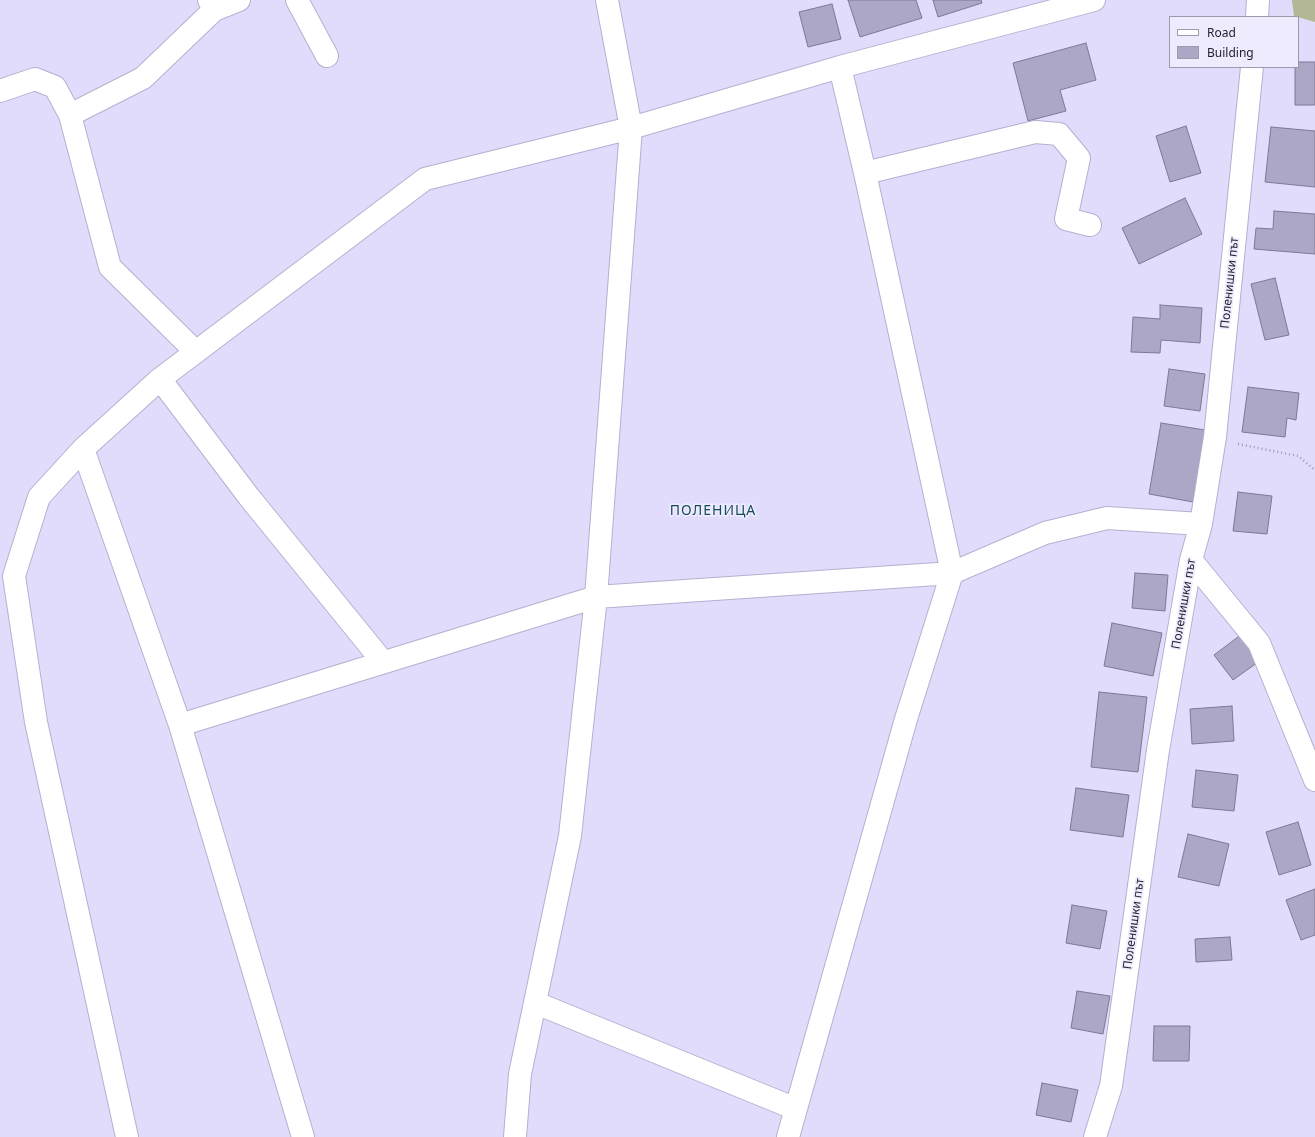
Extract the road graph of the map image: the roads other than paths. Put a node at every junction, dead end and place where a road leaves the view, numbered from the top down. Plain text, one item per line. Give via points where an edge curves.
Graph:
1 (240, 0) edge
2 (296, 0) edge
3 (607, 0) edge
4 (1094, 0) edge
5 (1258, 0) edge
6 (212, 5) edge
7 (1053, 5) edge
8 (1257, 16) edge
9 (327, 56) dead end
10 (840, 67) junction
11 (1252, 68) edge
12 (0, 91) edge
13 (70, 116) junction
14 (630, 128) junction
15 (865, 173) junction
16 (1090, 225) dead end
17 (196, 352) junction
18 (160, 379) junction
19 (83, 449) junction
20 (1201, 524) junction
21 (1191, 560) junction
22 (952, 573) junction
23 (596, 597) junction
24 (383, 662) junction
25 (180, 724) junction
26 (1315, 780) edge
27 (536, 1003) junction
28 (796, 1109) junction
29 (127, 1137) edge
30 (303, 1137) edge
31 (515, 1137) edge
32 (788, 1137) edge
33 (1095, 1137) edge

1 - 6 street
2 - 9 street
3 - 14 street
4 - 7 street
5 - 8 street
6 - 13 street via 143,78
7 - 10 street
10 - 14 street
10 - 15 street
11 - 20 street, Поленишки път via 1215,437
12 - 13 street via 35,79 55,87
13 - 17 street via 110,268
14 - 17 street via 425,180
14 - 23 street
15 - 16 street via 1035,132 1059,134 1079,158 1066,219
15 - 22 street
17 - 18 street
18 - 19 street
18 - 24 street via 249,497
19 - 25 street
19 - 29 street via 39,497 14,576 36,722
20 - 21 street, Поленишки път
20 - 22 street via 1107,518 1044,533
21 - 26 street via 1259,643
21 - 33 street, Поленишки път via 1158,750 1111,1086
22 - 23 street
22 - 28 street via 906,719
23 - 24 street
23 - 27 street via 570,836
24 - 25 street
25 - 30 street
27 - 28 street
27 - 31 street via 520,1074
28 - 32 street

